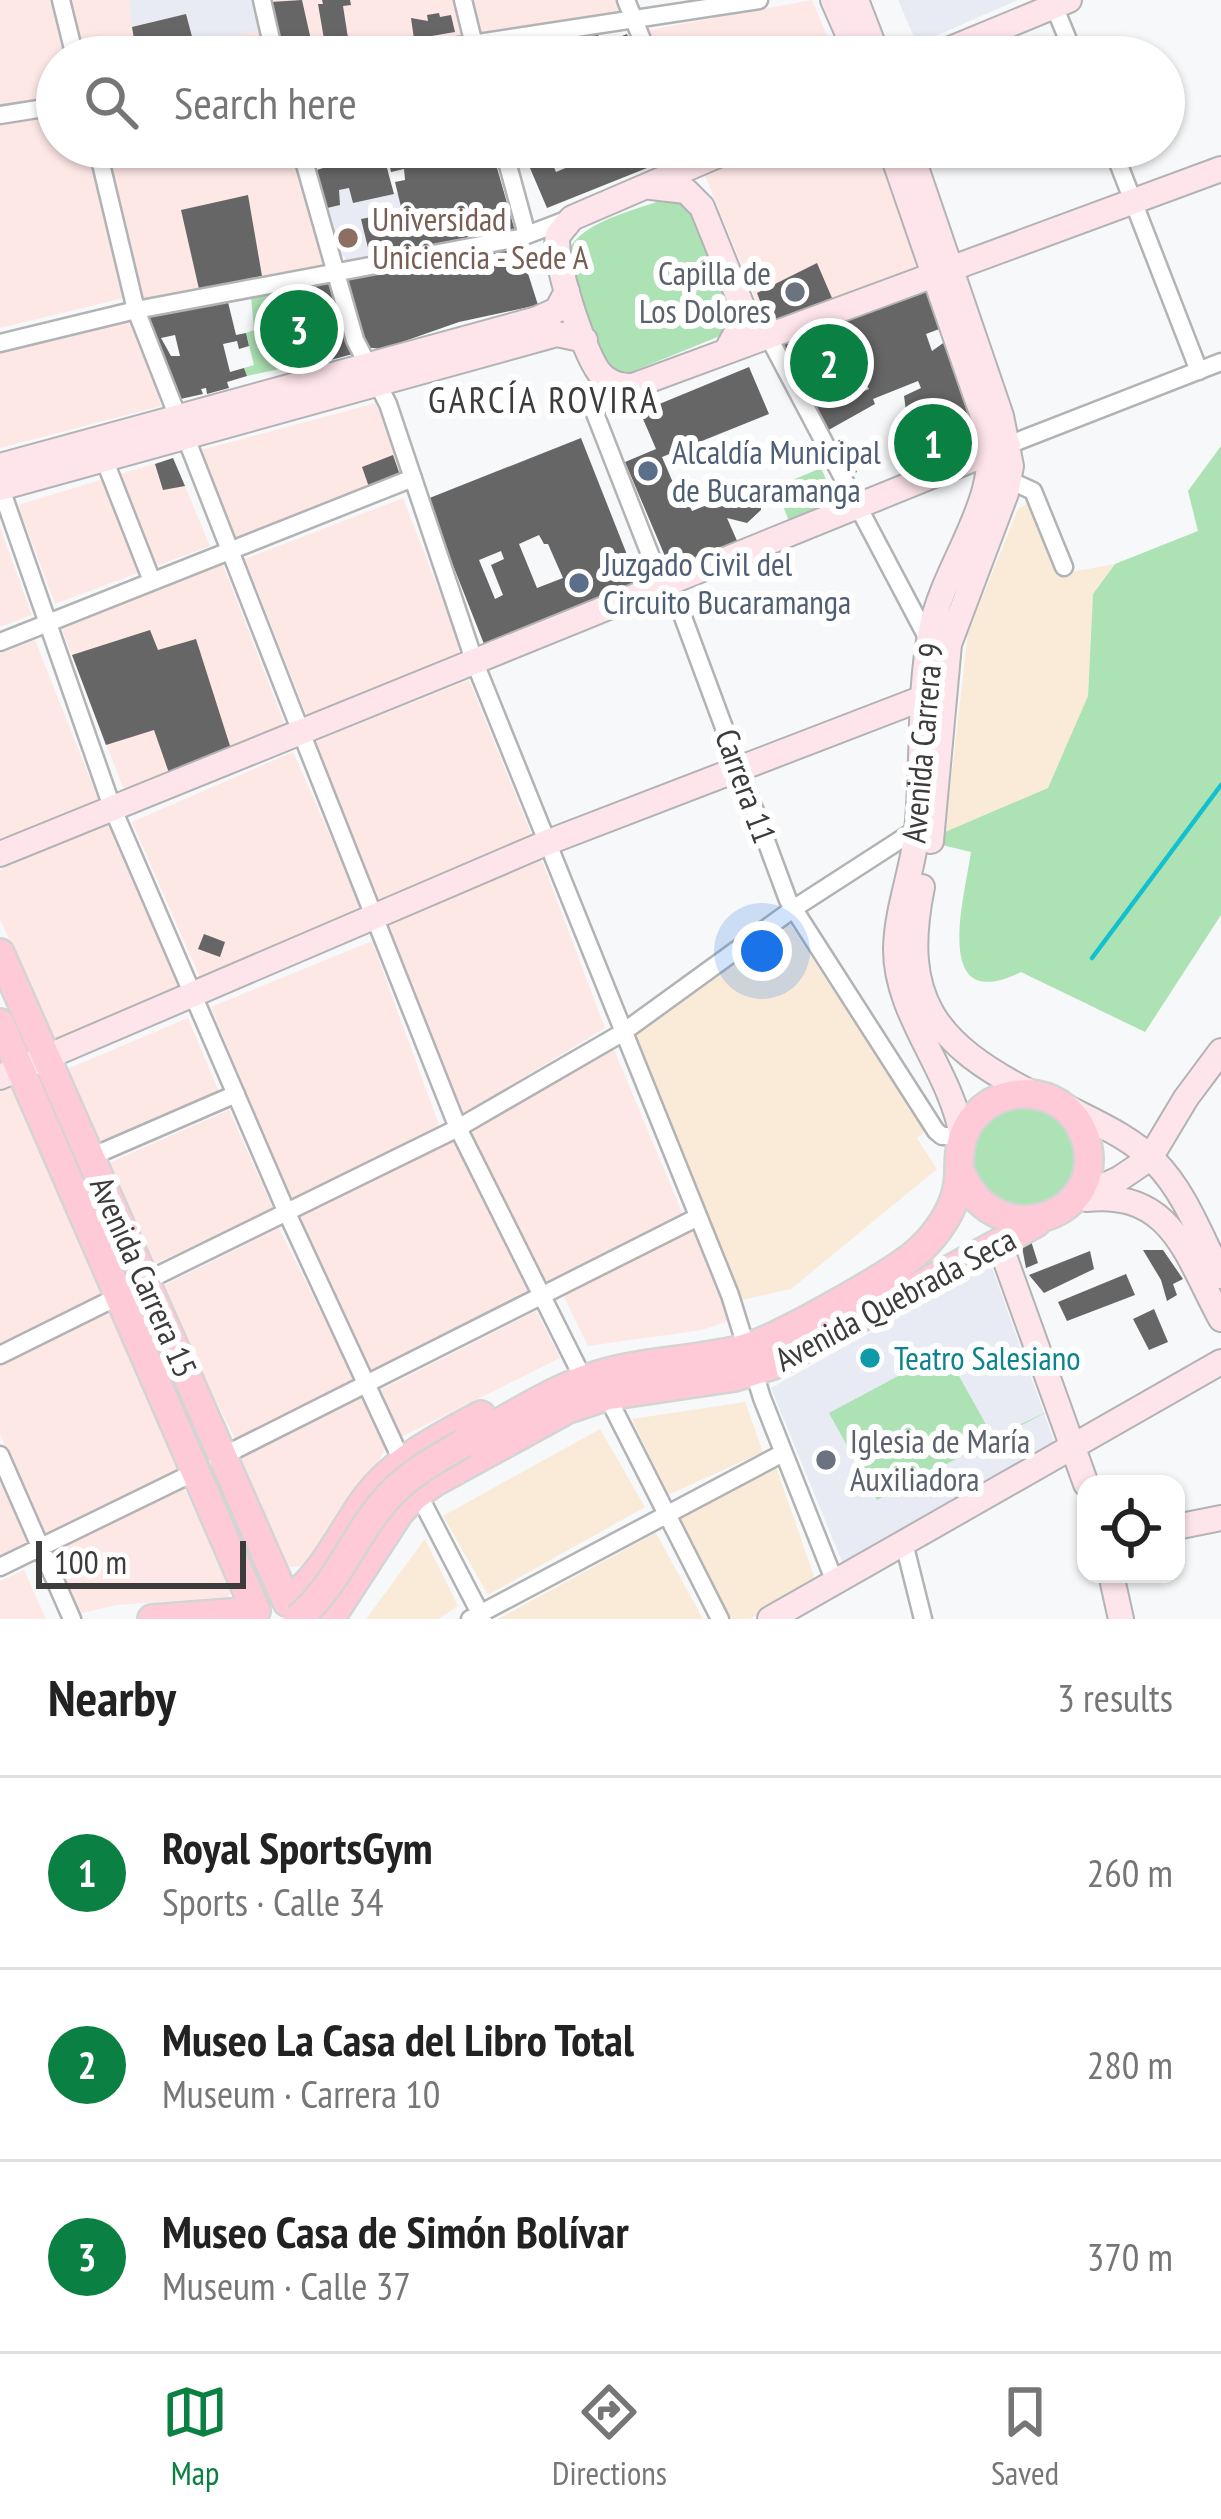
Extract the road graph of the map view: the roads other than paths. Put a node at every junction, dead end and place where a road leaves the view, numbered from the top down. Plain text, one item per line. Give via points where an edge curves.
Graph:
1 (61, 0) edge
2 (262, 0) edge
3 (464, 0) edge
4 (626, 0) edge
5 (759, 0) edge
6 (833, 0) edge
7 (856, 0) edge
8 (1059, 2) edge
9 (634, 20) junction
10 (70, 36) edge
11 (270, 36) edge
12 (472, 36) edge
13 (552, 36) edge
14 (641, 36) edge
15 (849, 36) edge
16 (870, 36) edge
17 (980, 36) edge
18 (1070, 36) edge
19 (36, 109) edge
20 (0, 115) edge
21 (102, 168) edge
22 (306, 168) edge
23 (508, 168) edge
24 (675, 168) edge
25 (899, 168) edge
26 (915, 168) edge
27 (1120, 168) edge
28 (1220, 171) edge
29 (648, 187) junction
30 (1133, 201) junction
31 (572, 218) junction
32 (527, 235) junction
33 (942, 270) junction
34 (335, 274) junction
35 (567, 291) junction
36 (136, 310) junction
37 (767, 334) junction
38 (586, 340) junction
39 (0, 343) edge
40 (727, 350) junction
41 (1221, 362) edge
42 (1199, 371) junction
43 (372, 375) junction
44 (633, 386) junction
45 (182, 427) junction
46 (1000, 448) junction
47 (0, 466) edge
48 (108, 469) dead end
49 (412, 478) junction
50 (1009, 481) junction
51 (0, 487) edge
52 (855, 508) junction
53 (230, 550) junction
54 (1064, 567) dead end
55 (152, 581) junction
56 (667, 586) junction
57 (48, 623) junction
58 (929, 641) junction
59 (0, 642) edge
60 (475, 663) junction
61 (923, 698) junction
62 (301, 732) junction
63 (740, 769) junction
64 (112, 807) junction
65 (926, 824) junction
66 (546, 843) junction
67 (881, 853) junction
68 (0, 854) edge
69 (909, 874) junction
70 (793, 909) junction
71 (374, 916) junction
72 (0, 953) edge
73 (193, 994) junction
74 (0, 1023) edge
75 (622, 1033) junction
76 (1221, 1051) edge
77 (22, 1068) edge
78 (236, 1094) junction
79 (1033, 1094) junction
80 (1063, 1106) junction
81 (458, 1128) junction
82 (962, 1136) junction
83 (1150, 1158) junction
84 (88, 1159) junction
85 (961, 1173) junction
86 (1071, 1201) junction
87 (287, 1213) junction
88 (698, 1217) junction
89 (1046, 1217) junction
90 (999, 1242) junction
91 (1221, 1276) edge
92 (133, 1289) junction
93 (544, 1294) junction
94 (1221, 1319) edge
95 (0, 1355) edge
96 (751, 1360) junction
97 (1221, 1362) edge
98 (669, 1374) junction
99 (366, 1384) junction
100 (596, 1388) junction
101 (1075, 1445) junction
102 (469, 1452) junction
103 (783, 1453) junction
104 (0, 1455) edge
105 (402, 1461) junction
106 (210, 1464) junction
107 (1083, 1475) edge
108 (425, 1507) junction
109 (665, 1512) junction
110 (1221, 1518) edge
111 (1185, 1525) edge
112 (904, 1543) junction
113 (40, 1547) junction
114 (0, 1567) edge
115 (836, 1582) junction
116 (1113, 1583) edge
117 (292, 1610) edge
118 (251, 1615) edge
119 (478, 1617) edge
120 (71, 1619) edge
121 (152, 1619) edge
122 (327, 1619) edge
123 (347, 1619) edge
124 (720, 1619) edge
125 (770, 1619) edge
126 (923, 1619) edge
127 (1121, 1619) edge

1 - 10 street
2 - 11 street
3 - 12 street
4 - 9 street
5 - 9 street
6 - 15 street
7 - 16 street
8 - 17 street
8 - 18 street
9 - 13 street
9 - 14 street
19 - 20 street
21 - 36 street
22 - 34 street
23 - 32 street
24 - 29 street
25 - 33 street, Avenida Carrera 9
26 - 33 street, Avenida Carrera 9
27 - 30 street
28 - 30 street
29 - 31 street
29 - 40 street via 686,191 702,207 742,306
30 - 33 street
30 - 42 street
31 - 32 street
31 - 35 street via 555,243
32 - 34 street
33 - 37 street
33 - 46 street, Avenida Carrera 9
34 - 36 street
34 - 43 street
35 - 38 street
35 - 43 street via 549,315
36 - 39 street
36 - 45 street
37 - 40 street
37 - 52 street
38 - 43 street via 557,334
38 - 44 street via 601,374
40 - 44 street
41 - 42 street
42 - 46 street
43 - 45 street
43 - 49 street
44 - 56 street, Carrera 11 via 589,398
45 - 47 street
45 - 51 street
45 - 53 street
46 - 50 street, Avenida Carrera 9
46 - 52 street
46 - 58 street, Avenida Carrera 9
48 - 55 street
49 - 53 street
49 - 60 street
50 - 54 street via 1033,491
50 - 65 street, Avenida Carrera 9 via 949,644
51 - 57 street
52 - 56 street
52 - 58 street
53 - 55 street
53 - 62 street
55 - 57 street
56 - 60 street
56 - 63 street, Carrera 11
57 - 59 street
57 - 64 street
58 - 61 street, Avenida Carrera 9
60 - 62 street
60 - 66 street
61 - 63 street
61 - 65 street, Avenida Carrera 9
62 - 64 street
62 - 71 street
63 - 66 street
63 - 70 street, Carrera 11
64 - 68 street
64 - 73 street
65 - 67 street
65 - 69 street, Avenida Carrera 9
65 - 79 street, Avenida Carrera 9 via 914,935 921,987 962,1051
66 - 71 street
66 - 75 street
67 - 69 street
67 - 70 street
69 - 82 street, Avenida Carrera 9 via 897,967 955,1098
70 - 75 street
70 - 82 street, Carrera 11 via 936,1131
71 - 73 street
71 - 81 street
72 - 77 main road, Avenida Carrera 15
73 - 77 street
73 - 78 street
74 - 77 main road, Avenida Carrera 15
75 - 81 street
75 - 88 street
76 - 83 street
77 - 84 main road, Avenida Carrera 15
77 - 92 main road, Avenida Carrera 15
78 - 84 street
78 - 87 street
79 - 80 main road
79 - 82 main road via 993,1100
80 - 83 street
80 - 86 main road via 1081,1127 1088,1156
81 - 87 street
81 - 93 street
82 - 85 main road
83 - 86 street
83 - 91 street
84 - 92 main road, Avenida Carrera 15
85 - 89 main road via 968,1191 998,1216
85 - 96 main road, Avenida Quebrada Seca via 949,1212 909,1259
86 - 89 main road
86 - 94 street via 1124,1198 1154,1210
87 - 92 street
87 - 99 street
88 - 93 street
88 - 96 street
89 - 90 main road, Avenida Quebrada Seca
90 - 96 main road, Avenida Quebrada Seca via 783,1361
90 - 101 street
92 - 95 street
92 - 106 main road, Avenida Carrera 15
93 - 99 street
93 - 100 street
96 - 98 main road, Avenida Quebrada Seca
96 - 103 street
97 - 101 street
98 - 100 main road
98 - 100 main road
99 - 105 street
99 - 106 street
100 - 102 main road
100 - 105 main road via 514,1397
100 - 108 main road
100 - 109 street
101 - 107 street
101 - 112 street
102 - 117 main road, bridge via 394,1491 326,1589
102 - 122 main road via 399,1513
103 - 109 street
103 - 115 street
104 - 113 street
105 - 117 main road
106 - 113 street
106 - 117 main road, Avenida Carrera 15
106 - 118 main road, Avenida Carrera 15
108 - 119 street
108 - 123 main road
109 - 119 street
109 - 124 street
110 - 111 street
112 - 115 street
112 - 126 street
113 - 114 street
113 - 120 street
115 - 125 street
116 - 127 street
117 - 118 main road
117 - 122 main road via 304,1605
118 - 121 main road

